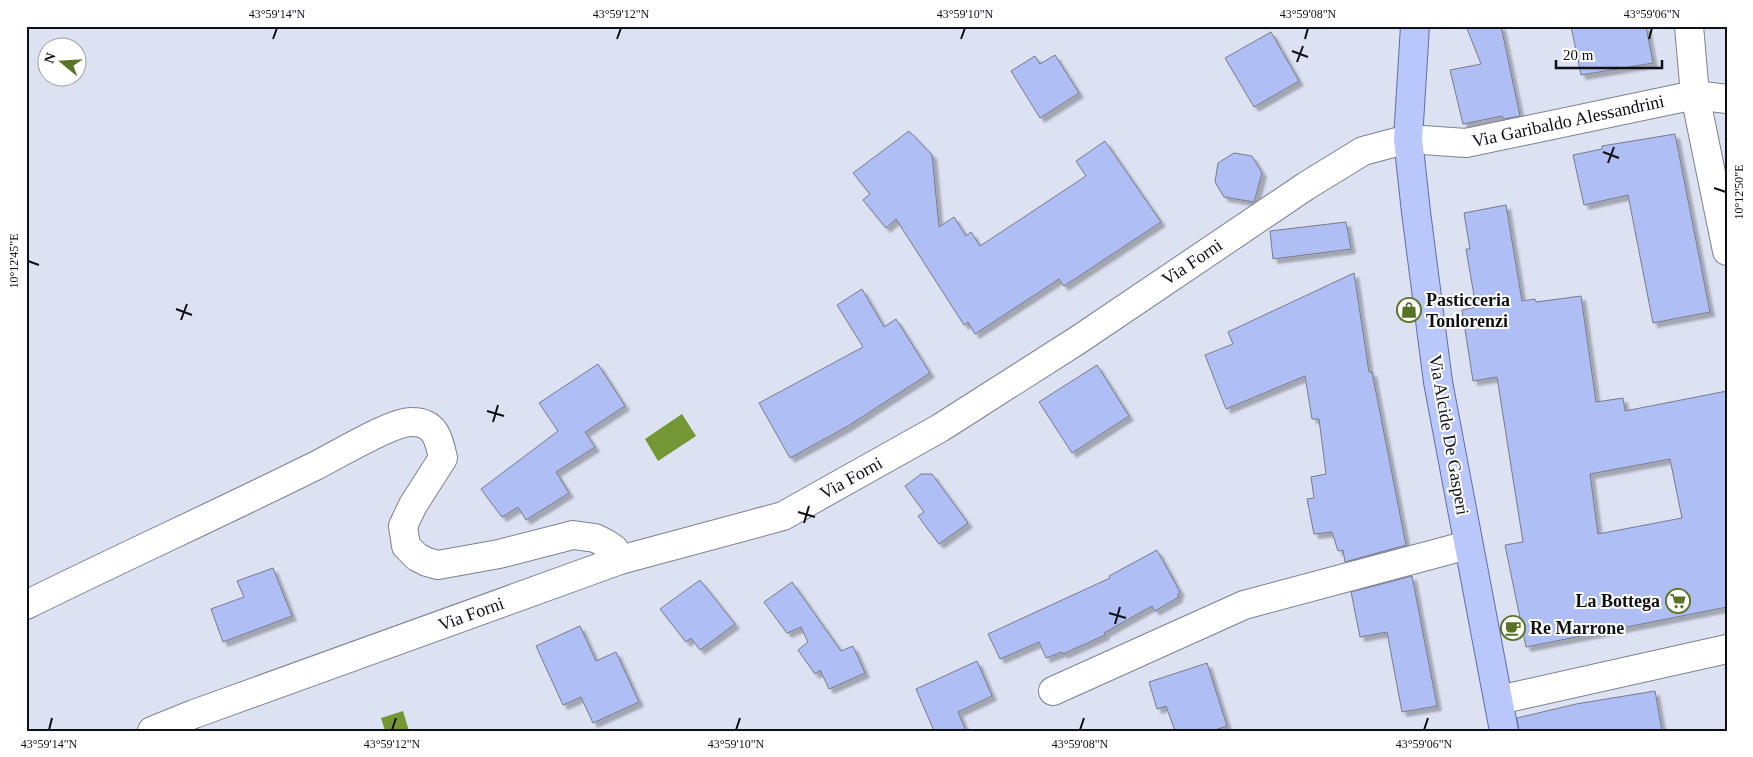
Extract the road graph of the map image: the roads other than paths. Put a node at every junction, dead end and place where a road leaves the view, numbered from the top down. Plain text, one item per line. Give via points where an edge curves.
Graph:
1 (1415, 26) edge
2 (1689, 26) edge
3 (1695, 95) junction
4 (1727, 99) edge
5 (1408, 139) junction
6 (1727, 251) edge
7 (1468, 545) junction
8 (620, 560) junction
9 (26, 604) edge
10 (1727, 649) edge
11 (1053, 691) dead end
12 (1499, 700) junction
13 (152, 731) edge
14 (1504, 731) edge

1 - 5 main road, Via Alcide De Gasperi
2 - 3 street
3 - 4 street, Via Garibaldo Alessandrini
3 - 5 street, Via Garibaldo Alessandrini via 1466,143
3 - 6 street
5 - 7 main road, Via Alcide De Gasperi via 1438,382
5 - 8 street, Via Forni via 1363,151 1338,166 940,428 783,516
7 - 11 street via 1244,605
7 - 12 main road, Via Alcide De Gasperi
8 - 9 street via 614,549 605,543 595,538 572,535 499,554 438,565 417,557 406,546 404,526 412,505 443,458 439,439 433,430 412,422 392,427
8 - 13 street, Via Forni
10 - 12 street
12 - 14 main road, Via Alcide De Gasperi

